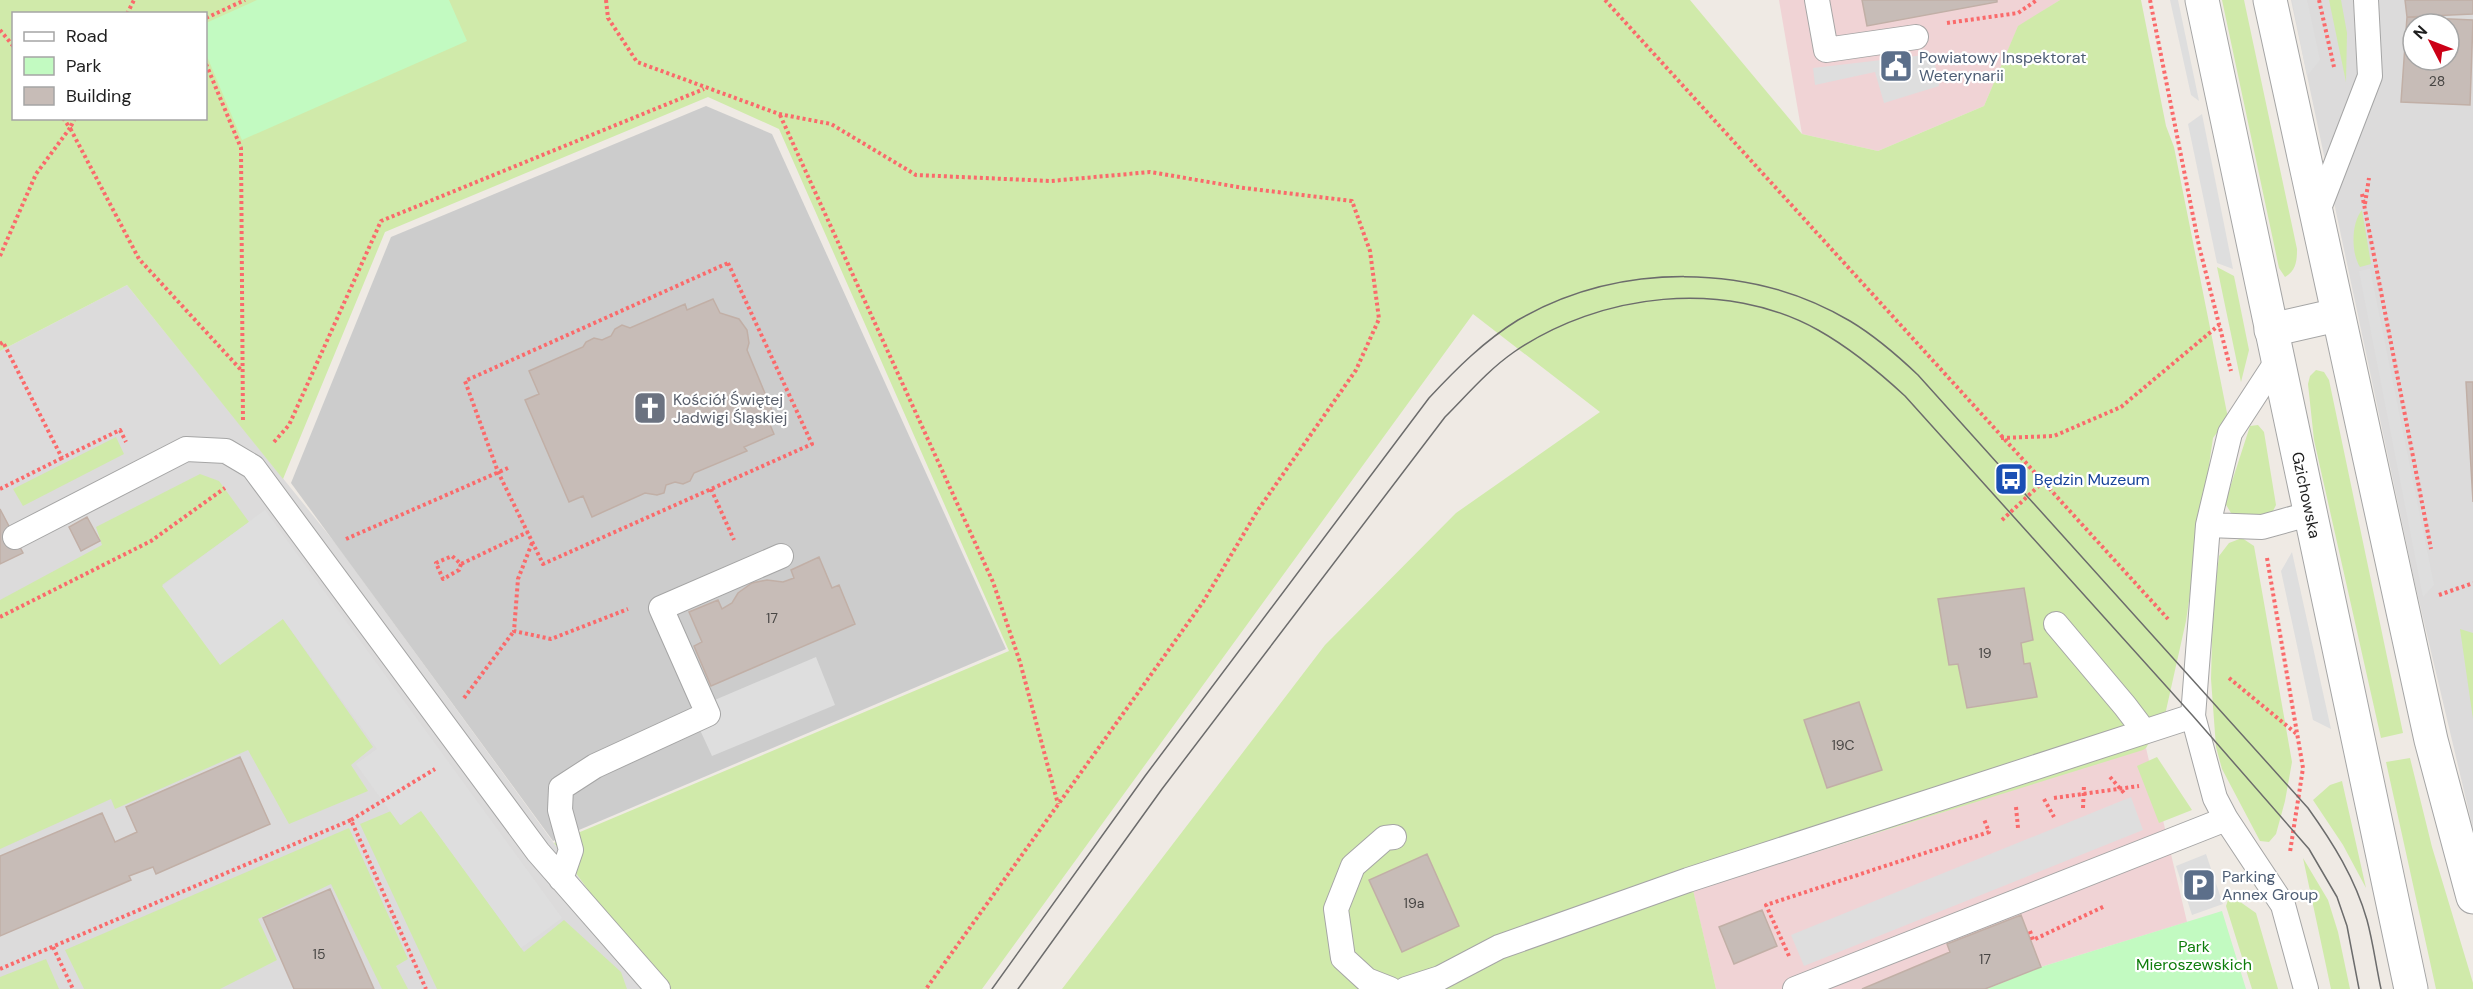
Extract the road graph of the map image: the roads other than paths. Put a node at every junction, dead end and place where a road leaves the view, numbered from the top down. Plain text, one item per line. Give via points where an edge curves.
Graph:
1 (1816, 0) edge
2 (2202, 0) edge
3 (2270, 0) edge
4 (2366, 0) edge
5 (1916, 38) road end
6 (2316, 216) junction
7 (2337, 315) junction
8 (2274, 346) junction
9 (2310, 514) junction
10 (2208, 525) junction
11 (15, 537) dead end
12 (782, 556) dead end
13 (2056, 624) dead end
14 (2193, 716) junction
15 (2144, 731) junction
16 (2226, 819) junction
17 (1394, 837) dead end
18 (561, 879) junction
19 (2473, 897) edge
20 (658, 989) edge
21 (1390, 989) edge
22 (1406, 989) edge
23 (1795, 989) edge
24 (2306, 989) edge
25 (2411, 989) edge

1 - 5 lane via 1826,50
2 - 8 street, Gzichowska
3 - 6 street
4 - 6 lane via 2370,76
6 - 7 street
7 - 8 street
7 - 19 street via 2431,740
8 - 9 street, Gzichowska
8 - 10 lane via 2230,433
9 - 10 lane via 2262,527
9 - 25 street, Gzichowska
10 - 14 lane
11 - 18 lane via 186,449 226,451 254,467
12 - 18 lane via 661,608 708,714 595,766 561,788 560,810 571,850
13 - 15 lane
14 - 15 lane
14 - 16 lane via 2215,798
15 - 22 lane via 1688,880 1499,947 1440,978
16 - 23 lane
16 - 24 lane via 2283,904
17 - 21 lane via 1385,838 1353,866 1336,909 1343,958 1367,980
18 - 20 lane

